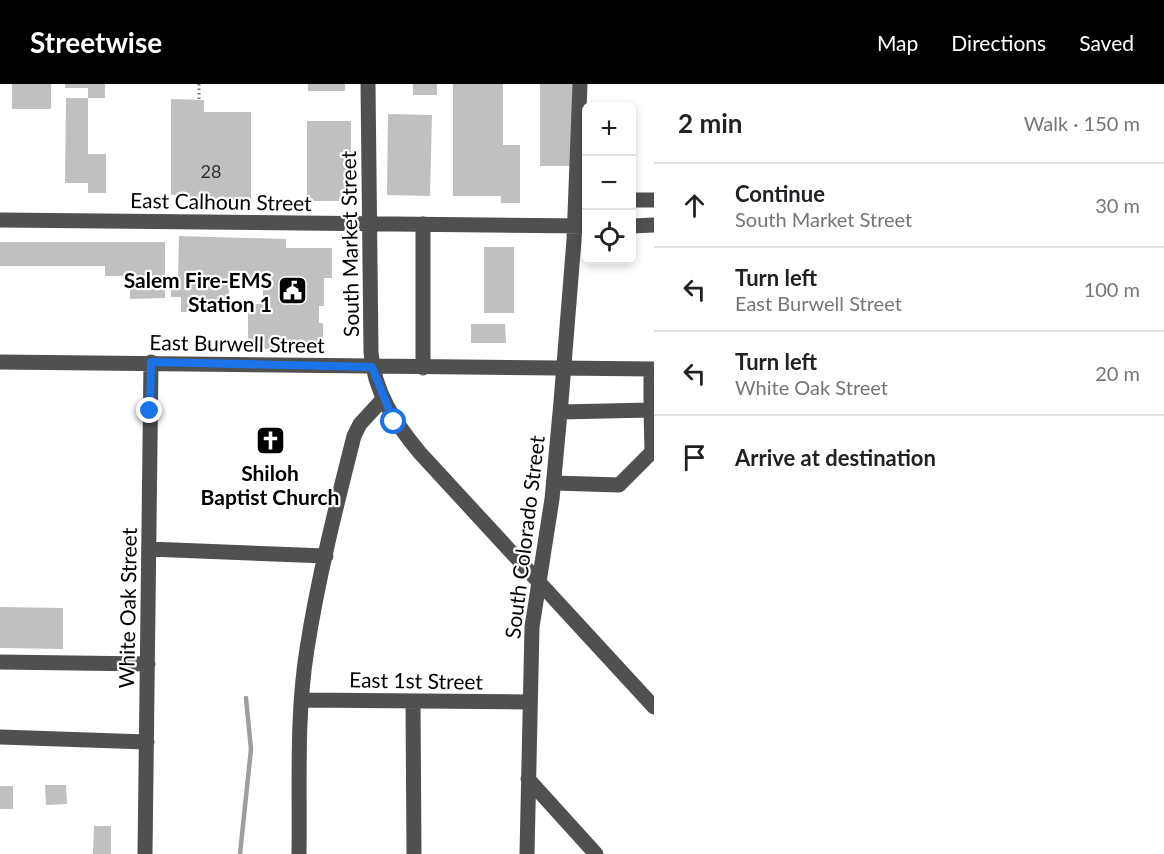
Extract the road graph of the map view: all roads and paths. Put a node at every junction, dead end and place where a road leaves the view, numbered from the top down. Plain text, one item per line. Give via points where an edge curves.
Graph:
1 (199, 84) edge
2 (368, 84) edge
3 (580, 84) edge
4 (199, 100) dead end
5 (636, 200) edge
6 (654, 200) edge
7 (0, 220) edge
8 (369, 224) junction
9 (423, 224) junction
10 (654, 225) edge
11 (581, 226) edge
12 (636, 226) edge
13 (0, 362) edge
14 (151, 362) junction
15 (372, 367) junction
16 (423, 368) junction
17 (564, 369) junction
18 (653, 369) edge
19 (383, 399) junction
20 (651, 410) junction
21 (560, 412) junction
22 (554, 483) junction
23 (149, 549) junction
24 (326, 556) junction
25 (538, 582) junction
26 (0, 662) edge
27 (148, 664) junction
28 (302, 700) junction
29 (413, 701) junction
30 (530, 702) junction
31 (654, 707) edge
32 (0, 737) edge
33 (147, 742) junction
34 (528, 779) junction
35 (145, 854) edge
36 (300, 854) edge
37 (414, 854) edge
38 (527, 854) edge
39 (596, 854) edge

1 - 4 path
2 - 8 street, South Market Street
3 - 11 street, South Colorado Street
5 - 6 street
7 - 8 street, East Calhoun Street
8 - 9 street, East Calhoun Street
8 - 15 street, South Market Street
9 - 11 street, East Calhoun Street
9 - 16 street
10 - 12 street
11 - 17 street, South Colorado Street
13 - 14 street, East Burwell Street
14 - 15 street, East Burwell Street
14 - 23 street, White Oak Street
15 - 16 street, East Burwell Street
15 - 19 street, South Market Street
16 - 17 street, East Burwell Street
17 - 18 street, East Burwell Street
17 - 21 street, South Colorado Street
18 - 20 street
19 - 24 street via 354,436
19 - 25 street, South Market Street via 394,422 420,453
20 - 21 street
20 - 22 street via 652,452 619,485
21 - 22 street, South Colorado Street
22 - 25 street, South Colorado Street
23 - 24 street
23 - 27 street, White Oak Street
24 - 28 street via 307,650
25 - 30 street, South Colorado Street
25 - 31 street, South Market Street
26 - 27 street
27 - 33 street, White Oak Street
28 - 29 street, East 1st Street
28 - 36 street
29 - 30 street, East 1st Street
29 - 37 street
30 - 34 street, South Colorado Street
32 - 33 street
33 - 35 street, White Oak Street
34 - 38 street, South Colorado Street
34 - 39 street

